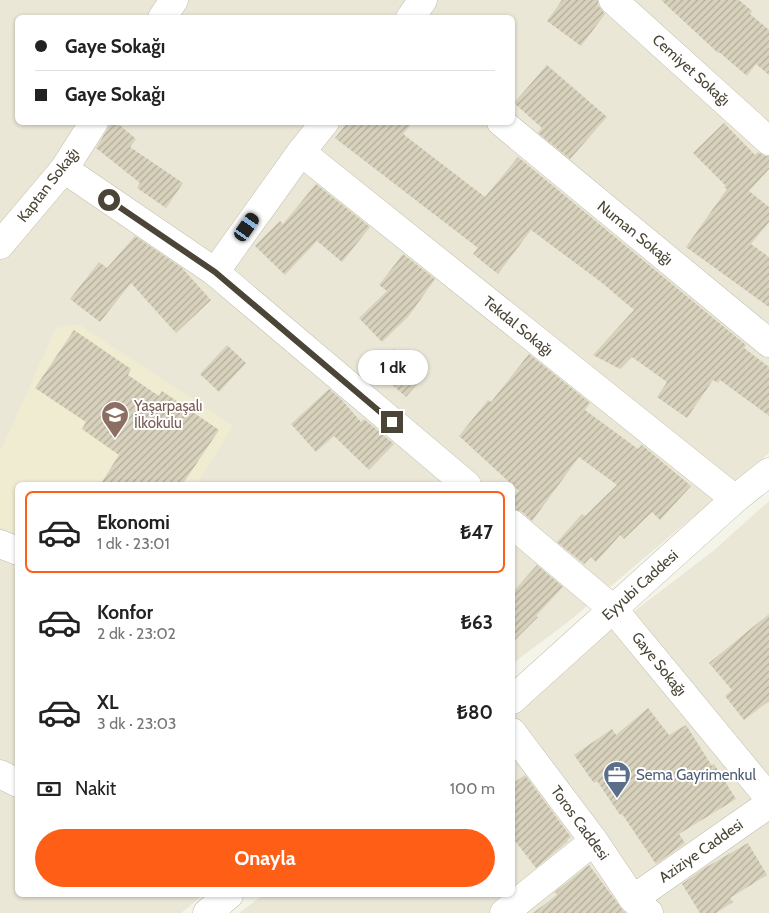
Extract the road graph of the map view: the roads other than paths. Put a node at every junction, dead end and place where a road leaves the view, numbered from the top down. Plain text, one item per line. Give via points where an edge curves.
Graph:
1 (174, 0) edge
2 (423, 0) edge
3 (613, 0) edge
4 (164, 15) edge
5 (412, 15) edge
6 (92, 125) edge
7 (323, 125) edge
8 (505, 125) edge
9 (769, 140) edge
10 (301, 152) junction
11 (64, 169) junction
12 (2, 240) edge
13 (215, 272) junction
14 (769, 343) edge
15 (769, 472) edge
16 (463, 482) edge
17 (735, 499) junction
18 (515, 527) edge
19 (0, 544) edge
20 (15, 550) edge
21 (614, 610) junction
22 (515, 697) edge
23 (515, 736) edge
24 (0, 774) edge
25 (15, 782) edge
26 (769, 798) edge
27 (769, 804) edge
28 (594, 842) junction
29 (641, 906) edge
30 (504, 913) edge

1 - 4 street
2 - 5 street
3 - 9 street, Cemiyet Sokağı
6 - 11 street, Kaptan Sokağı
7 - 10 street
8 - 14 street, Numan Sokağı
10 - 13 street
10 - 17 street, Tekdal Sokağı
11 - 12 street, Kaptan Sokağı
11 - 13 street
13 - 16 street
15 - 17 street, Eyyubi Caddesi
17 - 21 street, Eyyubi Caddesi
18 - 21 street, Gaye Sokağı
19 - 20 street
21 - 22 street, Eyyubi Caddesi
21 - 26 street, Gaye Sokağı
23 - 28 street, Toros Caddesi
24 - 25 street
27 - 29 street, Aziziye Caddesi
28 - 29 street, Toros Caddesi
28 - 30 street

